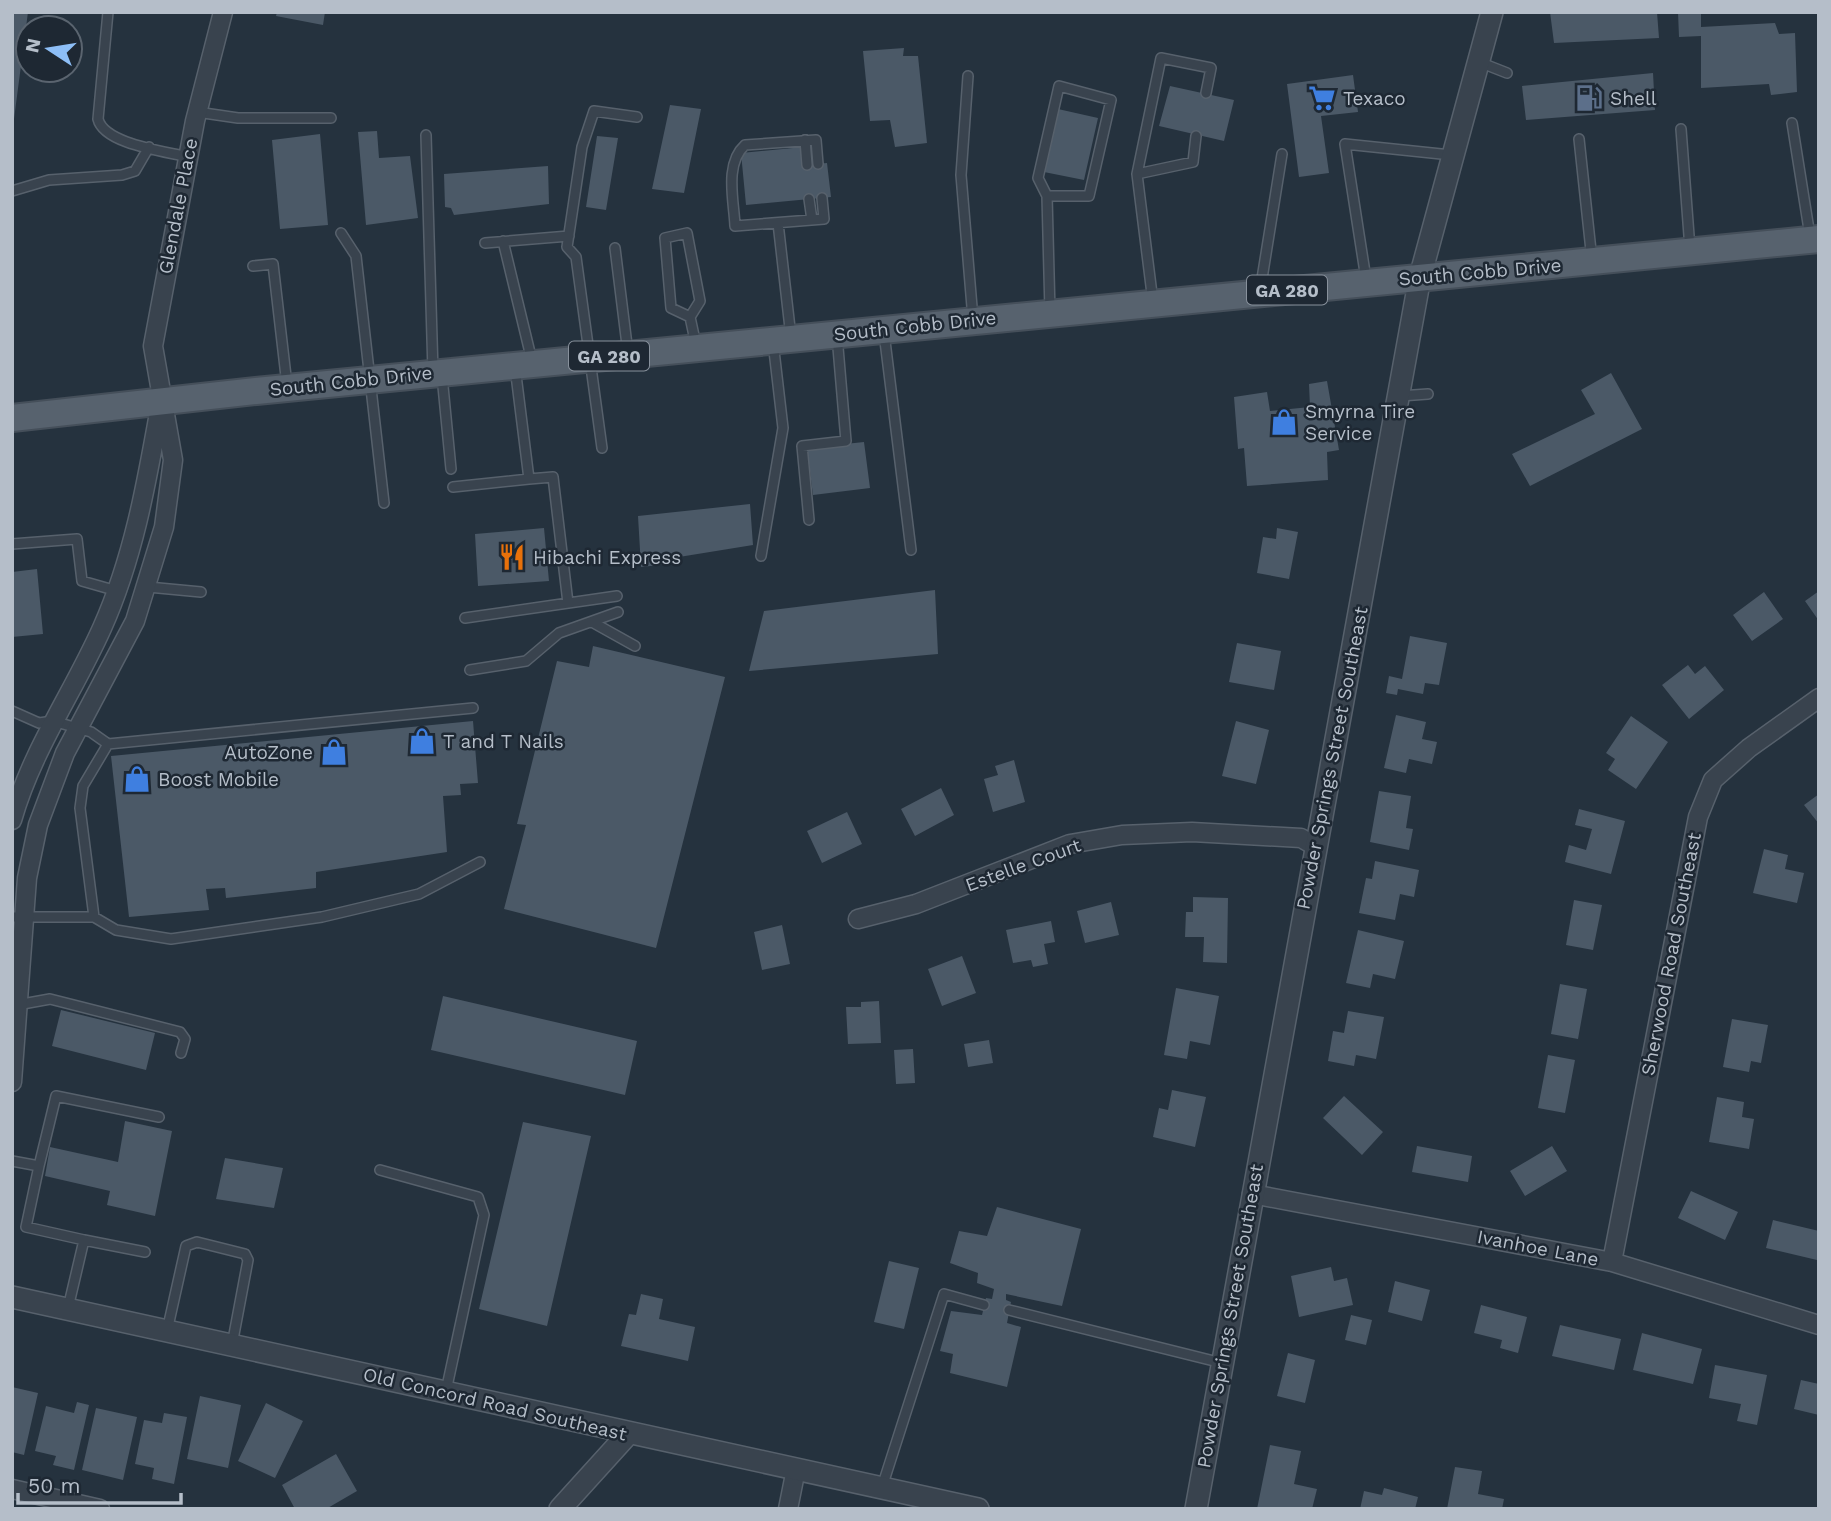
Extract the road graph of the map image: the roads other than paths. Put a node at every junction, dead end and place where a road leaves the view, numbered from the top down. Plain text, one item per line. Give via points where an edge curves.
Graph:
1 (108, 12) edge
2 (223, 12) edge
3 (1488, 15) edge
4 (1478, 61) junction
5 (1507, 73) dead end
6 (968, 76) dead end
7 (1206, 93) dead end
8 (197, 112) junction
9 (637, 117) dead end
10 (331, 118) dead end
11 (1792, 123) dead end
12 (1681, 129) dead end
13 (426, 135) dead end
14 (1196, 136) dead end
15 (1580, 139) dead end
16 (805, 140) junction
17 (149, 147) junction
18 (1282, 154) dead end
19 (1451, 155) junction
20 (188, 157) junction
21 (818, 164) dead end
22 (807, 165) dead end
23 (1138, 174) junction
24 (12, 191) edge
25 (1046, 196) junction
26 (822, 198) dead end
27 (809, 199) dead end
28 (812, 220) junction
29 (778, 223) junction
30 (341, 233) dead end
31 (569, 236) junction
32 (1815, 240) edge
33 (503, 241) junction
34 (485, 243) dead end
35 (615, 248) dead end
36 (1690, 252) junction
37 (1592, 261) junction
38 (253, 266) dead end
39 (1420, 277) junction
40 (1366, 282) junction
41 (1259, 293) junction
42 (1154, 304) junction
43 (1050, 313) junction
44 (690, 317) junction
45 (973, 321) junction
46 (884, 329) junction
47 (836, 334) junction
48 (782, 340) junction
49 (697, 348) junction
50 (629, 354) junction
51 (590, 358) junction
52 (524, 366) junction
53 (437, 373) junction
54 (370, 380) junction
55 (288, 388) junction
56 (1428, 394) dead end
57 (1398, 396) junction
58 (161, 402) junction
59 (12, 418) edge
60 (602, 448) dead end
61 (451, 468) dead end
62 (529, 479) junction
63 (453, 487) dead end
64 (384, 503) dead end
65 (809, 520) dead end
66 (12, 544) edge
67 (911, 550) dead end
68 (761, 556) dead end
69 (148, 587) junction
70 (117, 591) junction
71 (201, 592) dead end
72 (617, 596) dead end
73 (568, 603) junction
74 (618, 612) dead end
75 (465, 618) dead end
76 (592, 622) junction
77 (635, 646) dead end
78 (470, 670) dead end
79 (1819, 698) edge
80 (473, 708) dead end
81 (12, 711) edge
82 (53, 721) junction
83 (78, 730) junction
84 (108, 744) junction
85 (12, 820) edge
86 (1315, 846) junction
87 (480, 862) dead end
88 (19, 917) edge
89 (94, 917) junction
90 (859, 919) dead end
91 (16, 1004) edge
92 (181, 1053) dead end
93 (12, 1082) edge
94 (159, 1117) dead end
95 (12, 1161) edge
96 (38, 1167) junction
97 (380, 1170) dead end
98 (1252, 1194) junction
99 (84, 1240) junction
100 (145, 1252) dead end
101 (1612, 1262) junction
102 (12, 1297) edge
103 (984, 1305) dead end
104 (68, 1309) junction
105 (1010, 1311) dead end
106 (1819, 1325) edge
107 (167, 1331) junction
108 (232, 1345) junction
109 (1222, 1363) junction
110 (446, 1393) junction
111 (628, 1434) junction
112 (796, 1469) junction
113 (881, 1488) junction
114 (12, 1489) edge
115 (62, 1504) edge
116 (100, 1509) edge
117 (560, 1509) edge
118 (788, 1509) edge
119 (978, 1509) edge
120 (1196, 1509) edge

1 - 17 lane via 100,127 111,137
2 - 8 street, Glendale Place
3 - 4 street, Powder Springs Street Southeast
4 - 5 lane
4 - 19 street, Powder Springs Street Southeast
6 - 45 lane via 961,175
7 - 23 lane via 1211,68 1161,58
8 - 10 lane via 238,118
8 - 20 street, Glendale Place
9 - 31 lane via 594,111 582,147
11 - 32 lane
12 - 36 lane
13 - 53 lane
14 - 23 lane via 1193,162
15 - 37 lane
16 - 21 lane via 816,139
16 - 22 lane
16 - 29 lane via 745,145 732,167 736,226
17 - 20 lane
17 - 24 lane via 135,171 122,176 49,180
18 - 41 lane
19 - 39 street, Powder Springs Street Southeast
19 - 40 lane via 1345,144
20 - 58 street, Glendale Place via 171,273 153,346
23 - 42 lane
25 - 25 lane via 1089,196 1111,100 1059,86 1038,178
25 - 43 lane
26 - 28 lane via 824,219
27 - 28 lane
28 - 29 lane
29 - 48 lane
30 - 54 lane via 356,256
31 - 33 lane
31 - 51 lane via 567,247 576,257
32 - 36 main road, South Cobb Drive / GA 280
33 - 34 lane
33 - 52 lane
35 - 50 lane
36 - 37 main road, South Cobb Drive / GA 280
37 - 39 main road, South Cobb Drive / GA 280
38 - 55 lane via 273,264
39 - 40 main road, South Cobb Drive / GA 280
39 - 57 street, Powder Springs Street Southeast
40 - 41 main road, South Cobb Drive / GA 280
41 - 42 main road, South Cobb Drive / GA 280
42 - 43 main road, South Cobb Drive / GA 280
43 - 45 main road, South Cobb Drive / GA 280
44 - 44 lane via 700,301 687,233 665,238 671,308
44 - 49 lane
45 - 46 main road, South Cobb Drive / GA 280
46 - 47 main road, South Cobb Drive / GA 280
46 - 67 lane
47 - 48 main road, South Cobb Drive / GA 280
47 - 65 lane via 846,441 802,446
48 - 49 main road, South Cobb Drive / GA 280
48 - 68 lane via 783,428
49 - 50 main road, South Cobb Drive / GA 280
50 - 51 main road, South Cobb Drive / GA 280
51 - 52 main road, South Cobb Drive / GA 280
51 - 60 lane
52 - 53 main road, South Cobb Drive / GA 280
52 - 62 lane
53 - 54 main road, South Cobb Drive / GA 280
53 - 61 lane
54 - 55 main road, South Cobb Drive / GA 280
54 - 64 lane
55 - 58 main road, South Cobb Drive / GA 280
56 - 57 lane
57 - 86 street, Powder Springs Street Southeast
58 - 59 main road, South Cobb Drive / GA 280
58 - 69 street via 173,460 164,527
58 - 70 street via 144,495
62 - 63 lane
62 - 73 lane via 553,477
66 - 70 lane via 77,539 82,581
69 - 71 lane
69 - 83 street via 124,645
70 - 82 street
72 - 73 lane
73 - 75 lane
74 - 76 lane
76 - 77 lane
76 - 78 lane via 559,633 526,661
79 - 101 street, Sherwood Road Southeast via 1713,780 1698,817
80 - 84 lane
81 - 82 lane via 39,723
82 - 83 lane
82 - 85 street
83 - 84 lane via 91,732
83 - 88 street via 38,825
84 - 89 lane via 83,786 80,808
86 - 90 street, Estelle Court via 1301,838 1192,832 1122,835 1070,844 916,904
86 - 98 street, Powder Springs Street Southeast
87 - 89 lane via 419,894 308,919 171,939 116,930
88 - 89 lane
88 - 91 street
91 - 92 lane via 50,999 180,1032 185,1040
91 - 93 street
94 - 96 lane via 56,1096
95 - 96 lane
96 - 99 lane via 26,1227
97 - 110 lane via 478,1196 484,1215
98 - 101 street, Ivanhoe Lane
98 - 109 street, Powder Springs Street Southeast
99 - 100 lane
99 - 104 lane
101 - 106 street, Ivanhoe Lane
102 - 104 street, Old Concord Road Southeast
103 - 113 lane via 944,1294
104 - 107 street, Old Concord Road Southeast
105 - 109 lane
107 - 108 street, Old Concord Road Southeast
107 - 108 lane via 186,1246 197,1242 245,1254 248,1260
108 - 110 street, Old Concord Road Southeast
109 - 120 street, Powder Springs Street Southeast
110 - 111 street, Old Concord Road Southeast
111 - 112 street, Old Concord Road Southeast
111 - 117 street
112 - 113 street, Old Concord Road Southeast
112 - 118 street
113 - 119 street, Old Concord Road Southeast
114 - 115 street
115 - 116 street

